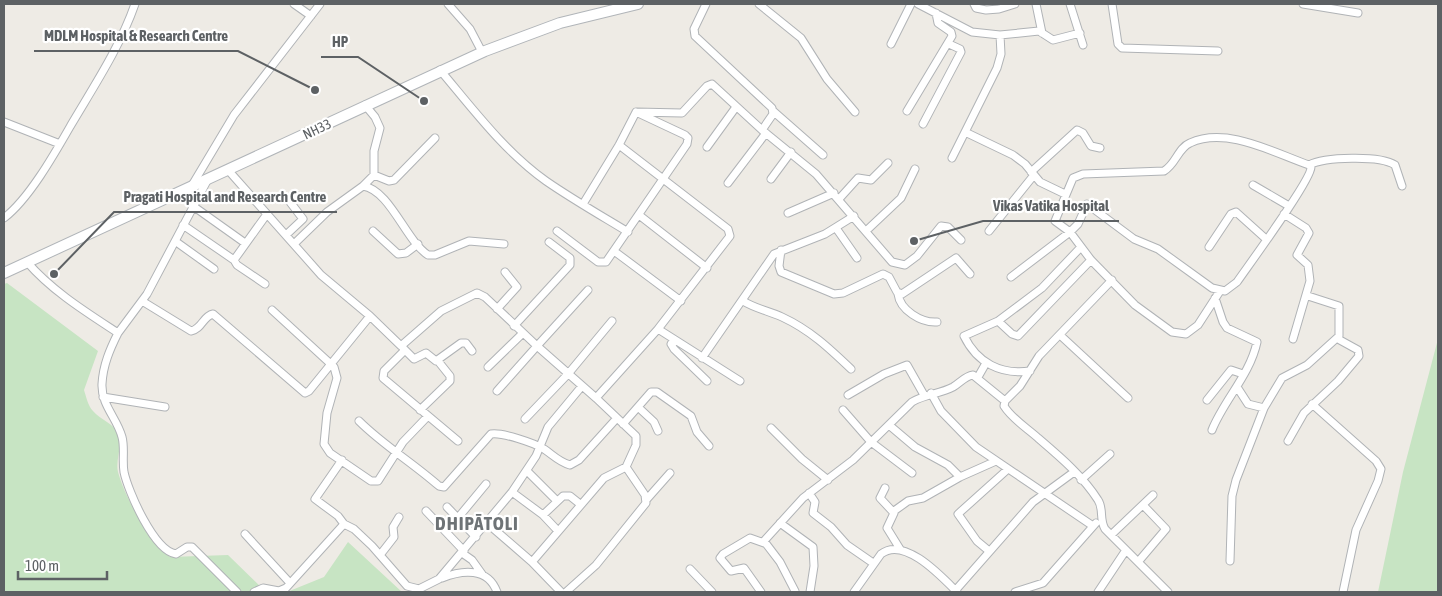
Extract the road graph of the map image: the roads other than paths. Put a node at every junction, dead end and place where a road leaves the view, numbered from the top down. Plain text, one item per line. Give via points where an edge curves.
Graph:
1 (135, 4) edge
2 (294, 4) edge
3 (320, 4) edge
4 (448, 4) edge
5 (638, 4) edge
6 (706, 4) edge
7 (759, 4) edge
8 (911, 4) edge
9 (918, 4) edge
10 (974, 4) edge
11 (1015, 4) edge
12 (1036, 4) edge
13 (1070, 4) edge
14 (1112, 4) edge
15 (1304, 4) edge
16 (936, 13) junction
17 (1358, 13) dead end
18 (311, 16) junction
19 (1042, 33) junction
20 (1080, 33) junction
21 (1000, 35) junction
22 (891, 44) dead end
23 (949, 44) junction
24 (1082, 45) dead end
25 (1218, 51) dead end
26 (482, 52) junction
27 (440, 70) junction
28 (365, 105) junction
29 (736, 107) junction
30 (773, 111) junction
31 (907, 111) dead end
32 (636, 112) junction
33 (855, 112) dead end
34 (4, 122) edge
35 (923, 124) dead end
36 (764, 131) junction
37 (965, 132) junction
38 (435, 138) dead end
39 (60, 144) junction
40 (619, 145) junction
41 (707, 147) dead end
42 (1100, 148) dead end
43 (791, 152) junction
44 (823, 155) dead end
45 (952, 158) dead end
46 (888, 163) dead end
47 (1309, 165) junction
48 (916, 169) dead end
49 (228, 170) junction
50 (1033, 173) junction
51 (374, 175) junction
52 (208, 178) junction
53 (771, 179) dead end
54 (663, 180) junction
55 (728, 183) dead end
56 (1253, 185) dead end
57 (363, 186) junction
58 (1402, 186) dead end
59 (191, 187) junction
60 (1065, 194) junction
61 (296, 195) dead end
62 (836, 196) junction
63 (583, 204) junction
64 (193, 206) junction
65 (1289, 206) junction
66 (788, 213) dead end
67 (267, 214) junction
68 (1284, 214) junction
69 (639, 216) junction
70 (854, 216) junction
71 (4, 218) edge
72 (183, 225) junction
73 (836, 228) junction
74 (373, 231) dead end
75 (557, 231) dead end
76 (866, 231) junction
77 (989, 231) dead end
78 (628, 232) junction
79 (1070, 232) junction
80 (286, 235) junction
81 (1266, 239) junction
82 (960, 240) dead end
83 (175, 241) junction
84 (549, 242) dead end
85 (245, 243) junction
86 (294, 244) junction
87 (418, 244) junction
88 (504, 244) dead end
89 (1081, 247) junction
90 (1208, 247) dead end
91 (781, 250) junction
92 (614, 251) junction
93 (857, 258) dead end
94 (234, 260) junction
95 (1091, 260) junction
96 (26, 262) junction
97 (214, 268) dead end
98 (706, 268) junction
99 (506, 272) dead end
100 (4, 273) edge
101 (970, 274) dead end
102 (1011, 277) dead end
103 (1112, 280) junction
104 (265, 284) dead end
105 (588, 290) dead end
106 (1220, 291) junction
107 (898, 294) junction
108 (1308, 296) junction
109 (1215, 298) junction
110 (142, 301) junction
111 (681, 301) junction
112 (742, 301) junction
113 (497, 309) junction
114 (272, 310) dead end
115 (370, 316) junction
116 (612, 320) dead end
117 (937, 322) dead end
118 (998, 322) junction
119 (514, 326) junction
120 (658, 329) junction
121 (118, 333) junction
122 (523, 333) junction
123 (1060, 335) junction
124 (1293, 339) dead end
125 (1338, 339) junction
126 (674, 340) junction
127 (537, 346) junction
128 (403, 348) junction
129 (472, 350) dead end
130 (702, 358) junction
131 (438, 361) junction
132 (330, 363) junction
133 (986, 363) junction
134 (488, 367) dead end
135 (851, 369) dead end
136 (1030, 371) junction
137 (568, 374) junction
138 (1243, 374) junction
139 (978, 377) junction
140 (707, 381) dead end
141 (740, 381) dead end
142 (582, 386) junction
143 (1237, 386) junction
144 (497, 391) dead end
145 (927, 394) junction
146 (848, 395) dead end
147 (103, 397) junction
148 (596, 398) junction
149 (1128, 398) dead end
150 (1207, 400) dead end
151 (1005, 401) junction
152 (1312, 404) junction
153 (165, 407) dead end
154 (638, 407) junction
155 (1264, 408) junction
156 (420, 410) junction
157 (843, 410) dead end
158 (428, 416) junction
159 (359, 420) dead end
160 (525, 420) dead end
161 (620, 421) junction
162 (889, 425) junction
163 (771, 428) dead end
164 (1212, 430) dead end
165 (658, 431) dead end
166 (458, 441) dead end
167 (1288, 441) dead end
168 (871, 442) junction
169 (540, 446) junction
170 (709, 446) dead end
171 (396, 451) junction
172 (1110, 454) dead end
173 (342, 460) junction
174 (996, 461) junction
175 (626, 467) junction
176 (1008, 469) junction
177 (527, 471) junction
178 (1074, 472) junction
179 (670, 473) dead end
180 (912, 473) dead end
181 (960, 476) junction
182 (828, 480) junction
183 (1081, 480) junction
184 (486, 484) dead end
185 (885, 488) dead end
186 (512, 492) junction
187 (809, 493) junction
188 (1043, 493) junction
189 (1153, 495) dead end
190 (647, 499) junction
191 (557, 501) junction
192 (580, 504) junction
193 (1143, 505) junction
194 (447, 507) dead end
195 (894, 511) junction
196 (426, 512) dead end
197 (543, 515) junction
198 (399, 517) dead end
199 (457, 519) junction
200 (1101, 519) junction
201 (487, 523) junction
202 (780, 523) junction
203 (344, 524) junction
204 (1093, 526) junction
205 (558, 530) junction
206 (246, 534) dead end
207 (1111, 535) junction
208 (476, 537) junction
209 (764, 543) junction
210 (900, 549) junction
211 (1126, 550) junction
212 (989, 551) junction
213 (463, 552) junction
214 (380, 555) junction
215 (1230, 561) dead end
216 (532, 562) junction
217 (1138, 562) junction
218 (874, 563) junction
219 (690, 569) dead end
220 (482, 574) junction
221 (439, 579) junction
222 (290, 583) junction
223 (237, 592) edge
224 (254, 592) edge
225 (497, 592) edge
226 (566, 592) edge
227 (712, 592) edge
228 (762, 592) edge
229 (796, 592) edge
230 (810, 592) edge
231 (854, 592) edge
232 (955, 592) edge
233 (1015, 592) edge
234 (1098, 592) edge
235 (1168, 592) edge
236 (1343, 592) edge

1 - 39 street via 117,46
2 - 18 street
3 - 18 street
4 - 26 street via 470,29
5 - 26 main road, NH33 via 560,23
6 - 30 street via 694,29 695,36
7 - 33 street via 801,38 827,79
8 - 22 street
9 - 16 street
10 - 11 street via 976,8 986,10
12 - 19 street
13 - 20 street
14 - 25 street via 1118,44 1122,48
15 - 17 street
16 - 21 street via 972,32
16 - 23 street via 938,22 951,32
18 - 59 street via 234,115
19 - 20 street via 1053,40
19 - 21 street
20 - 24 street
21 - 37 street via 1000,61
23 - 31 street
23 - 35 street via 961,52
26 - 27 main road, NH33
27 - 28 main road, NH33
27 - 63 street via 506,146 545,180
28 - 49 main road, NH33
28 - 51 street via 380,128 374,151
29 - 32 street via 710,84 682,113
29 - 36 street
29 - 41 street
30 - 36 street
30 - 44 street
32 - 40 street
32 - 54 street via 688,138
34 - 39 street
36 - 43 street
36 - 55 street
37 - 45 street
37 - 50 street via 1013,155
38 - 51 street via 394,180
39 - 71 street via 22,199
40 - 54 street
40 - 63 street
42 - 50 street via 1091,146 1083,133 1076,130
43 - 53 street
43 - 62 street
46 - 62 street via 871,180 858,178
47 - 58 street via 1329,158 1386,161 1395,165
47 - 60 street via 1242,141 1216,138 1186,145 1164,171 1075,176
47 - 65 street via 1311,173
48 - 76 street via 901,198
49 - 52 main road, NH33
49 - 67 street
50 - 60 street via 1048,187
50 - 77 street
51 - 57 street
52 - 59 main road, NH33
52 - 64 street
54 - 69 street
54 - 98 street via 731,232
56 - 65 street
57 - 86 street via 327,212
57 - 87 street via 381,198
59 - 96 main road, NH33
60 - 79 street via 1056,221
61 - 80 street via 290,202 302,219
62 - 66 street
62 - 70 street
63 - 78 street
64 - 72 street
64 - 85 street
65 - 68 street
67 - 80 street
67 - 85 street
68 - 81 street
68 - 108 street via 1308,231 1297,255 1309,268
69 - 78 street
69 - 98 street
70 - 73 street
70 - 76 street
72 - 83 street
72 - 94 street
73 - 91 street
73 - 93 street
74 - 87 street via 398,254 406,253
75 - 92 street via 600,263 606,262
76 - 82 street via 886,256 897,264 911,261 941,226 948,227
78 - 92 street
79 - 89 street
79 - 102 street
79 - 106 street via 1078,224 1085,206 1090,205 1134,239 1158,249
80 - 86 street
81 - 90 street via 1236,212 1231,214
81 - 106 street via 1237,282 1230,289
83 - 97 street
83 - 110 street
84 - 119 street via 570,258 570,265
85 - 94 street
86 - 115 street via 321,276
87 - 88 street via 432,256 469,241
89 - 95 street
89 - 118 street via 1042,288
91 - 107 street via 781,272 826,292 843,293 883,274 889,277
91 - 112 street via 769,261
92 - 111 street
94 - 104 street
95 - 103 street
95 - 118 street via 1018,336
96 - 100 main road, NH33
96 - 121 street via 60,293
98 - 111 street
99 - 113 street via 517,287
101 - 107 street via 956,258
103 - 109 street via 1147,314 1180,334 1192,331 1198,325
103 - 123 street
105 - 127 street
106 - 109 street
107 - 117 street via 901,303 919,318
108 - 124 street
108 - 125 street via 1339,306
109 - 138 street via 1228,328 1257,342
110 - 121 street
110 - 132 street via 191,331 213,314 303,392 309,391
111 - 120 street
112 - 130 street
112 - 135 street via 813,334
113 - 119 street
113 - 128 street via 482,294 473,294 441,311
114 - 132 street
115 - 128 street
115 - 132 street
116 - 137 street
118 - 133 street via 964,336
119 - 122 street
120 - 126 street
120 - 148 street
121 - 147 street via 104,366
122 - 127 street
122 - 134 street
123 - 136 street via 1039,356
123 - 149 street
125 - 152 street via 1358,350 1359,356
125 - 155 street via 1307,365 1282,378
126 - 130 street
126 - 140 street via 671,344 674,349
127 - 137 street
127 - 144 street
128 - 131 street via 414,359 426,353
128 - 156 street via 382,376
129 - 131 street via 466,343 461,343
130 - 141 street
131 - 156 street via 450,376 450,381
132 - 173 street via 337,378 327,413 324,444 330,453
133 - 136 street via 1009,372
133 - 139 street
136 - 151 street
137 - 142 street
137 - 160 street
138 - 143 street
138 - 150 street via 1231,370
139 - 145 street via 970,375 951,388
139 - 151 street
142 - 148 street
142 - 169 street via 548,428
143 - 155 street via 1248,404
143 - 164 street
145 - 146 street via 907,365
145 - 162 street via 912,402
145 - 174 street via 962,434
147 - 153 street
147 - 223 street via 123,440 127,484 148,525 169,552 176,554 192,547
148 - 161 street
151 - 178 street via 1007,411
152 - 167 street
152 - 236 street via 1381,469 1356,530
154 - 161 street
154 - 165 street via 654,422
154 - 170 street via 651,392 657,392 691,416 697,432
155 - 215 street via 1232,496
156 - 158 street
157 - 168 street
158 - 166 street
158 - 171 street
159 - 171 street via 382,443
161 - 169 street via 575,464 564,464
161 - 175 street via 634,432 637,439
162 - 168 street
162 - 181 street
163 - 182 street
168 - 180 street
168 - 182 street
169 - 171 street via 491,434 444,487
169 - 177 street
171 - 173 street via 376,482
172 - 183 street
173 - 203 street via 315,498
174 - 176 street
174 - 181 street
175 - 190 street
175 - 192 street via 604,478
176 - 188 street
176 - 212 street via 958,514 977,541
177 - 186 street
177 - 191 street
178 - 183 street
178 - 188 street
179 - 190 street
181 - 195 street
182 - 187 street
183 - 200 street via 1102,507
184 - 199 street
185 - 195 street via 880,498
186 - 197 street
186 - 201 street
187 - 202 street
187 - 218 street via 815,502 813,513 847,545
188 - 204 street
188 - 212 street
189 - 193 street
190 - 226 street via 644,507 596,565
191 - 192 street via 566,495
191 - 197 street
192 - 205 street
193 - 207 street
193 - 217 street via 1166,529
194 - 199 street
195 - 210 street via 887,528
196 - 213 street
197 - 205 street
198 - 214 street via 392,527 394,537
199 - 208 street
200 - 204 street
200 - 207 street via 1104,529
201 - 208 street
201 - 216 street
202 - 209 street
202 - 230 street via 813,547
203 - 214 street via 354,529
203 - 222 street
204 - 233 street via 1043,583
205 - 216 street
206 - 222 street
207 - 211 street
208 - 213 street
209 - 228 street via 750,538 720,558 731,571 744,568
209 - 229 street via 780,562
210 - 218 street via 885,551
210 - 232 street via 914,554
211 - 217 street
211 - 234 street
212 - 232 street
213 - 220 street
213 - 221 street
214 - 221 street via 407,586 420,588
216 - 226 street
217 - 235 street
218 - 231 street
219 - 227 street
220 - 221 street via 462,572
220 - 225 street
222 - 224 street via 279,591 263,588

